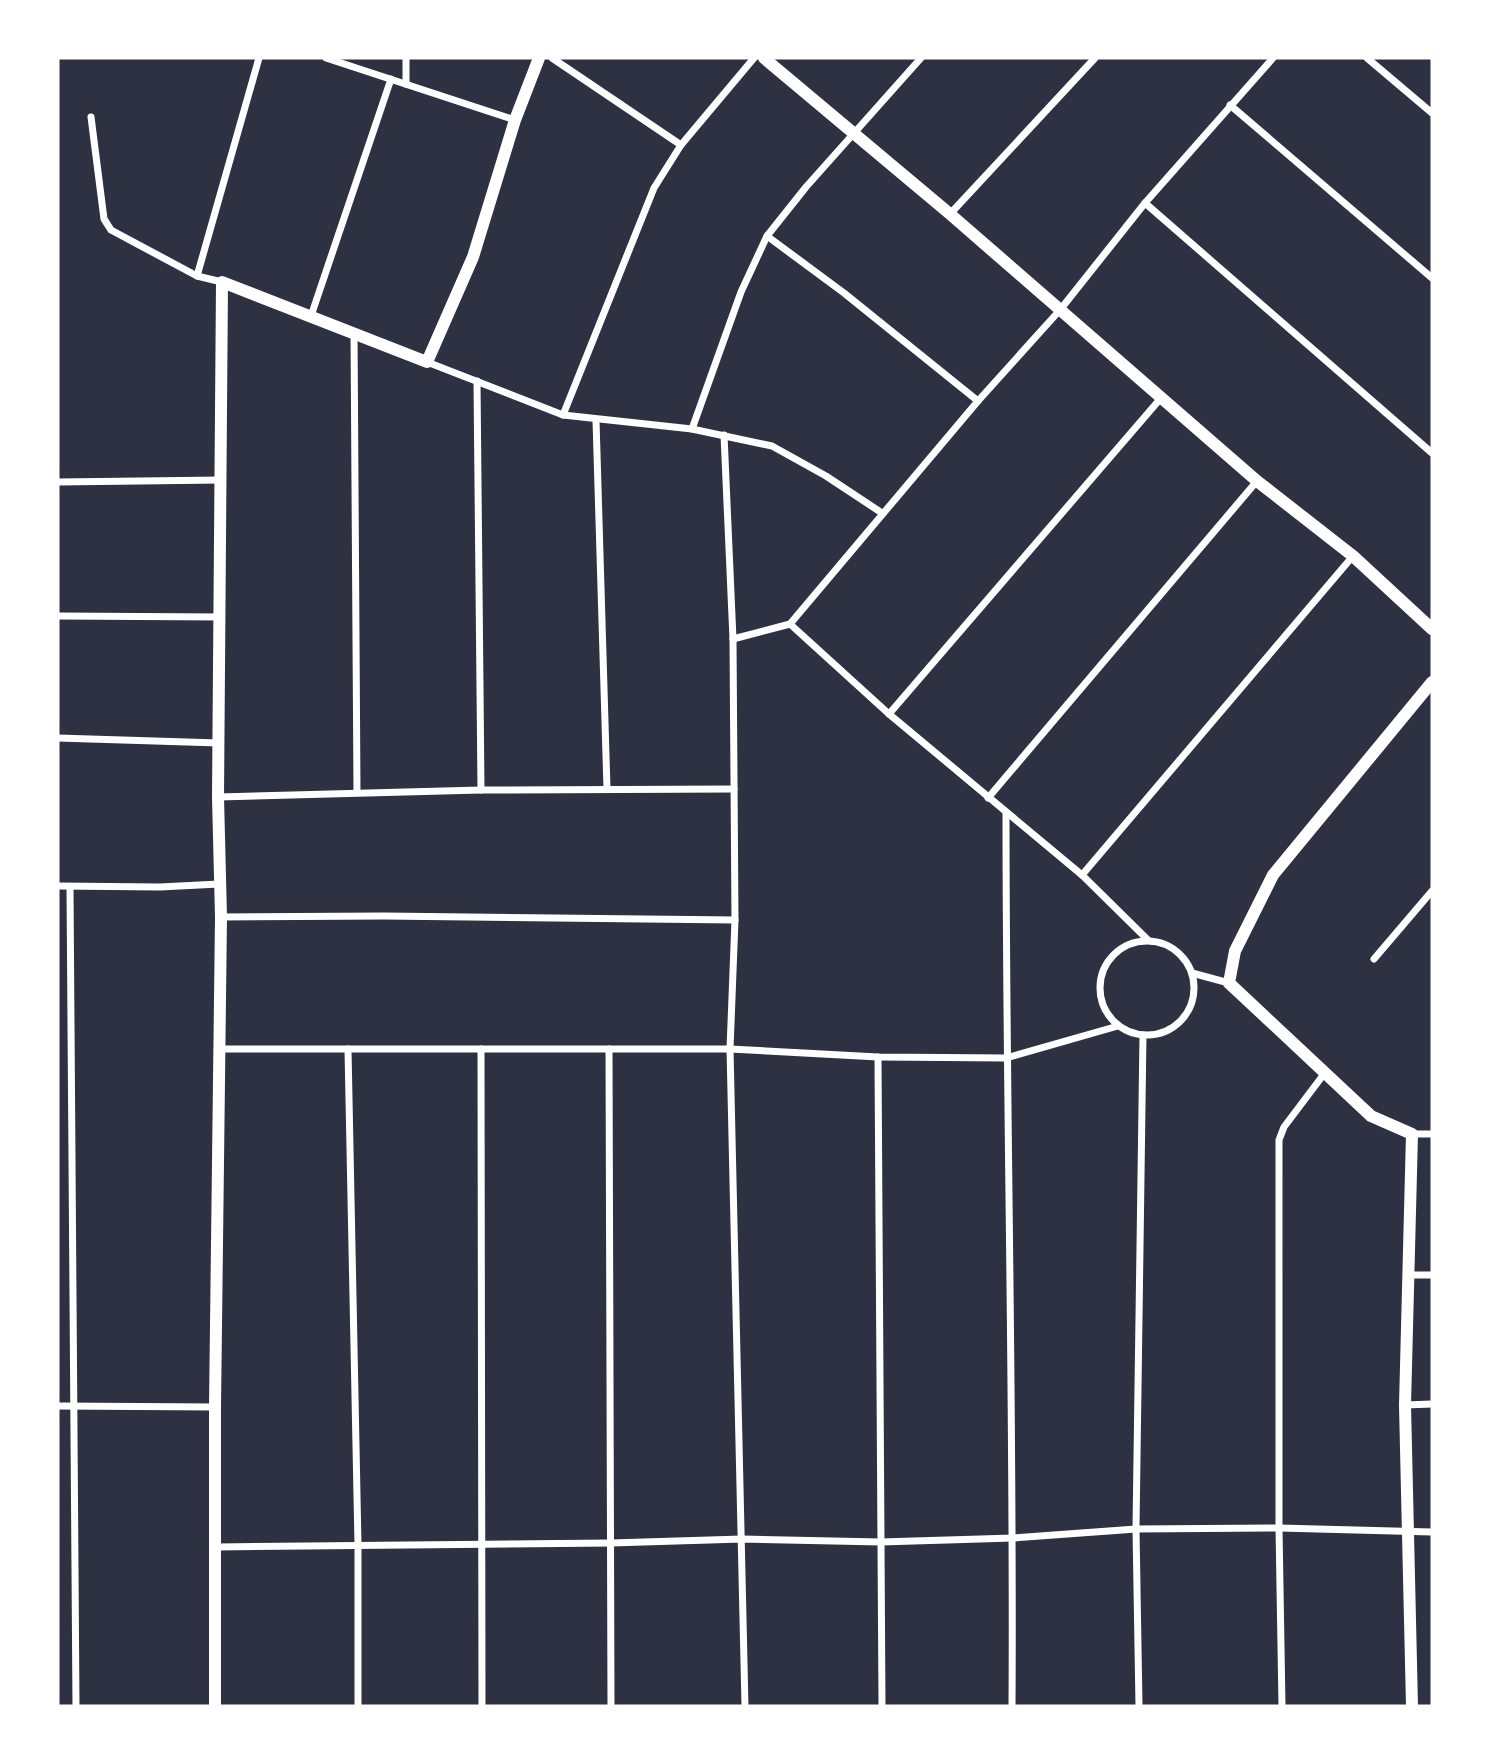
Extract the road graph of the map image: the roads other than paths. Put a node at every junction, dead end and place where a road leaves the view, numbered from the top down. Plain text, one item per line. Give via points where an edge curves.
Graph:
1 (259, 58) edge
2 (327, 58) edge
3 (406, 58) edge
4 (539, 58) edge
5 (552, 58) edge
6 (754, 58) edge
7 (764, 58) edge
8 (921, 58) edge
9 (1095, 58) edge
10 (1273, 58) edge
11 (1367, 58) edge
12 (391, 79) junction
13 (406, 84) junction
14 (1230, 105) junction
15 (1432, 113) edge
16 (91, 117) dead end
17 (515, 120) junction
18 (853, 134) junction
19 (681, 145) junction
20 (1145, 203) junction
21 (950, 214) junction
22 (767, 236) junction
23 (197, 276) junction
24 (1432, 278) edge
25 (222, 282) junction
26 (1060, 310) junction
27 (311, 316) junction
28 (354, 332) junction
29 (427, 362) junction
30 (477, 382) junction
31 (1161, 398) junction
32 (978, 401) junction
33 (563, 415) junction
34 (596, 420) junction
35 (692, 429) junction
36 (724, 435) junction
37 (1432, 453) edge
38 (221, 480) junction
39 (1257, 481) junction
40 (58, 482) edge
41 (882, 513) junction
42 (1353, 556) junction
43 (58, 616) edge
44 (221, 617) junction
45 (790, 624) junction
46 (1432, 629) edge
47 (733, 639) junction
48 (1432, 682) edge
49 (889, 714) junction
50 (58, 738) edge
51 (219, 743) junction
52 (607, 789) junction
53 (734, 789) junction
54 (481, 790) junction
55 (357, 792) junction
56 (218, 797) junction
57 (988, 798) junction
58 (1006, 813) junction
59 (1082, 875) junction
60 (219, 884) junction
61 (58, 886) edge
62 (70, 887) junction
63 (1432, 891) edge
64 (220, 917) junction
65 (735, 920) junction
66 (1148, 940) junction
67 (1374, 959) dead end
68 (1192, 973) junction
69 (1229, 983) junction
70 (1118, 1026) junction
71 (1143, 1035) junction
72 (219, 1049) junction
73 (348, 1049) junction
74 (481, 1049) junction
75 (609, 1049) junction
76 (730, 1049) junction
77 (878, 1057) junction
78 (1006, 1058) junction
79 (1324, 1073) junction
80 (1412, 1134) junction
81 (1432, 1134) edge
82 (1407, 1275) junction
83 (1432, 1275) edge
84 (1432, 1404) edge
85 (1405, 1405) junction
86 (58, 1406) edge
87 (75, 1406) junction
88 (215, 1407) junction
89 (1279, 1528) junction
90 (1136, 1529) junction
91 (1409, 1532) junction
92 (1432, 1532) edge
93 (1013, 1538) junction
94 (742, 1539) junction
95 (881, 1542) junction
96 (611, 1543) junction
97 (481, 1544) junction
98 (358, 1545) junction
99 (216, 1547) junction
100 (76, 1706) edge
101 (215, 1706) edge
102 (358, 1706) edge
103 (482, 1706) edge
104 (611, 1706) edge
105 (745, 1706) edge
106 (882, 1706) edge
107 (1012, 1706) edge
108 (1139, 1706) edge
109 (1282, 1706) edge
110 (1412, 1706) edge

1 - 23 street
2 - 12 street
3 - 13 street
4 - 17 street
5 - 19 street
6 - 19 street
7 - 18 street
8 - 18 street
9 - 21 street
10 - 14 street
11 - 15 street
12 - 13 street
12 - 27 street
13 - 17 street
14 - 20 street
14 - 24 street
16 - 23 street via 104,219 111,230
17 - 29 street via 472,257
18 - 21 street
18 - 22 street
19 - 33 street via 654,188
20 - 26 street
20 - 37 street
21 - 26 street
22 - 32 street
22 - 35 street via 741,292
23 - 25 street
25 - 27 street
25 - 38 street
26 - 31 street
26 - 32 street
27 - 28 street
28 - 29 street
28 - 55 street
29 - 30 street
30 - 33 street
30 - 54 street
31 - 39 street
31 - 49 street
32 - 41 street
33 - 34 street
34 - 35 street
34 - 52 street
35 - 36 street
36 - 41 street via 772,446
36 - 47 street
38 - 40 street
38 - 44 street
39 - 42 street
39 - 57 street
41 - 45 street
42 - 46 street
42 - 59 street
43 - 44 street
44 - 51 street
45 - 47 street
45 - 49 street
47 - 53 street
48 - 69 street via 1273,874 1235,951
49 - 57 street
50 - 51 street
51 - 56 street
52 - 53 street
52 - 54 street
53 - 65 street
54 - 55 street
55 - 56 street
56 - 60 street
57 - 58 street
58 - 59 street
58 - 78 street
59 - 66 street
60 - 62 street
60 - 64 street
61 - 62 street
62 - 87 street
63 - 67 street
64 - 65 street
64 - 72 street
65 - 76 street
66 - 68 street via 1176,950
66 - 70 street via 1116,951 1105,965 1100,997
68 - 69 street
68 - 71 street via 1192,1004 1184,1017 1173,1028
69 - 79 street
70 - 71 street
70 - 78 street
71 - 90 street
72 - 73 street
72 - 88 street
73 - 74 street
73 - 98 street
74 - 75 street
74 - 97 street
75 - 76 street
75 - 96 street
76 - 77 street
76 - 94 street
77 - 78 street
77 - 95 street
78 - 93 street
79 - 80 street via 1371,1116
79 - 89 street via 1279,1140
80 - 81 street
80 - 82 street
82 - 83 street
82 - 85 street
84 - 85 street
85 - 91 street
86 - 87 street
87 - 88 street
87 - 100 street
88 - 99 street
89 - 90 street
89 - 91 street
89 - 109 street
90 - 93 street
90 - 108 street
91 - 92 street
91 - 110 street
93 - 95 street
93 - 107 street
94 - 95 street
94 - 96 street
94 - 105 street
95 - 106 street
96 - 97 street
96 - 104 street
97 - 98 street
97 - 103 street
98 - 99 street
98 - 102 street
99 - 101 street

